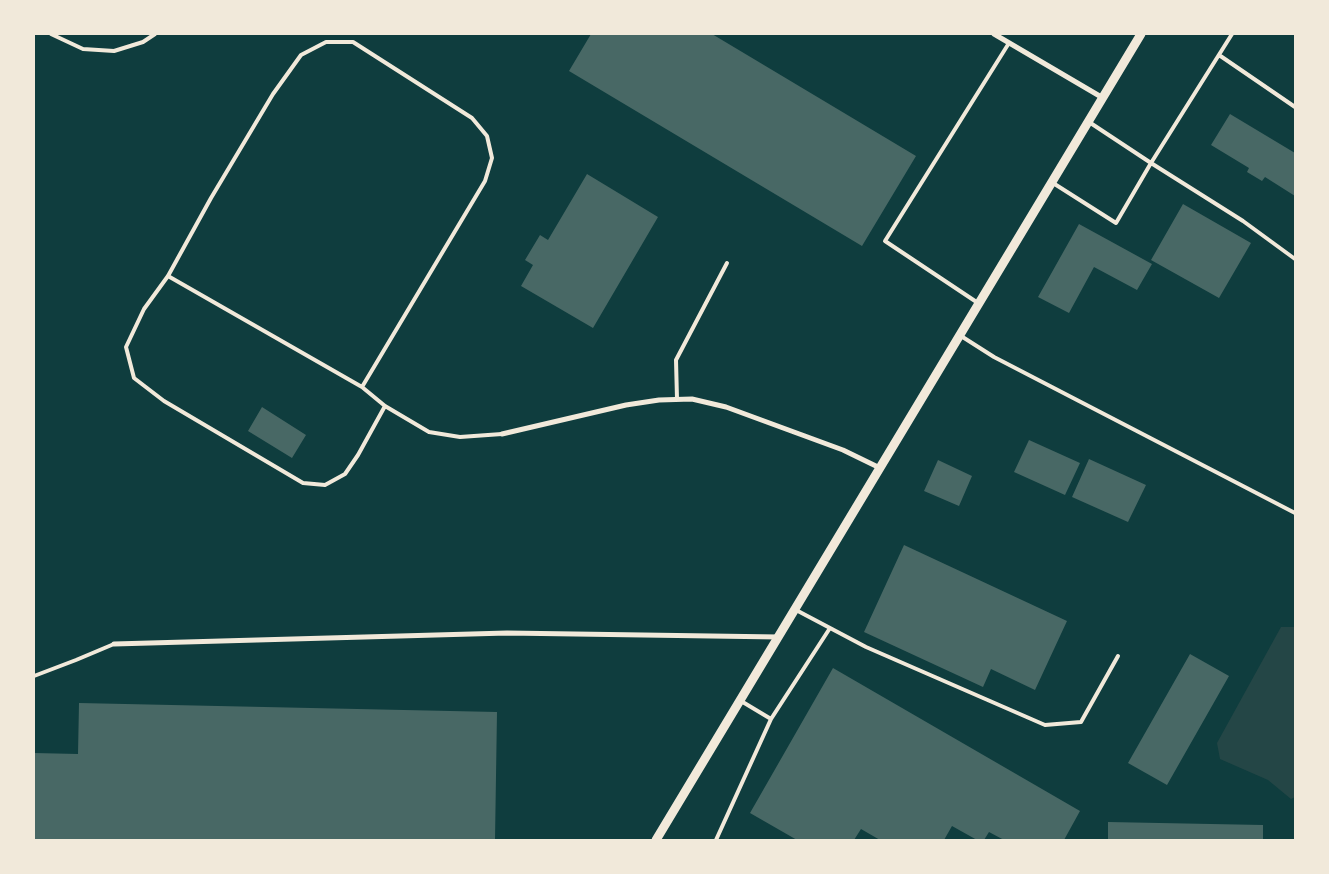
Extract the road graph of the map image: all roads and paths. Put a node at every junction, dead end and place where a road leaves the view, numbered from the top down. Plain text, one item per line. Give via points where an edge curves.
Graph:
1 (51, 34) edge
2 (155, 34) edge
3 (994, 34) edge
4 (1142, 34) edge
5 (1232, 34) edge
6 (1009, 43) junction
7 (1218, 55) junction
8 (1103, 98) junction
9 (1295, 107) edge
10 (1089, 122) junction
11 (1151, 163) junction
12 (1053, 183) junction
13 (1295, 259) edge
14 (728, 263) dead end
15 (168, 276) junction
16 (980, 304) junction
17 (961, 336) junction
18 (362, 387) junction
19 (677, 399) junction
20 (385, 406) junction
21 (502, 434) joint
22 (880, 468) junction
23 (1295, 513) edge
24 (796, 610) junction
25 (830, 628) junction
26 (780, 637) junction
27 (114, 644) joint
28 (1118, 656) dead end
29 (34, 676) edge
30 (741, 701) junction
31 (771, 719) junction
32 (656, 840) edge
33 (716, 840) edge

1 - 2 lane via 83,49 114,51 143,42
3 - 6 street
4 - 8 street
5 - 7 lane
6 - 8 street
6 - 16 lane via 885,242
7 - 9 lane
7 - 11 lane
8 - 10 street
10 - 11 lane
10 - 12 street
11 - 12 lane via 1116,223
11 - 13 lane
12 - 16 street
14 - 19 lane via 676,360
15 - 18 lane
15 - 18 lane via 273,94 301,55 326,42 353,42 472,118 487,136 492,158 485,182
15 - 20 lane via 144,309 126,348 134,378 164,401 303,483 325,485 345,474
16 - 17 street
17 - 22 street
17 - 23 lane
18 - 20 lane
19 - 21 street via 626,405
19 - 22 street via 726,407 843,450
20 - 21 lane via 429,432 460,437
22 - 24 street
24 - 25 lane
24 - 26 street
25 - 28 lane via 866,647 1045,725 1081,722
25 - 31 lane
26 - 27 street via 507,633
26 - 30 street
27 - 29 lane
30 - 31 lane
30 - 32 street
31 - 33 lane

